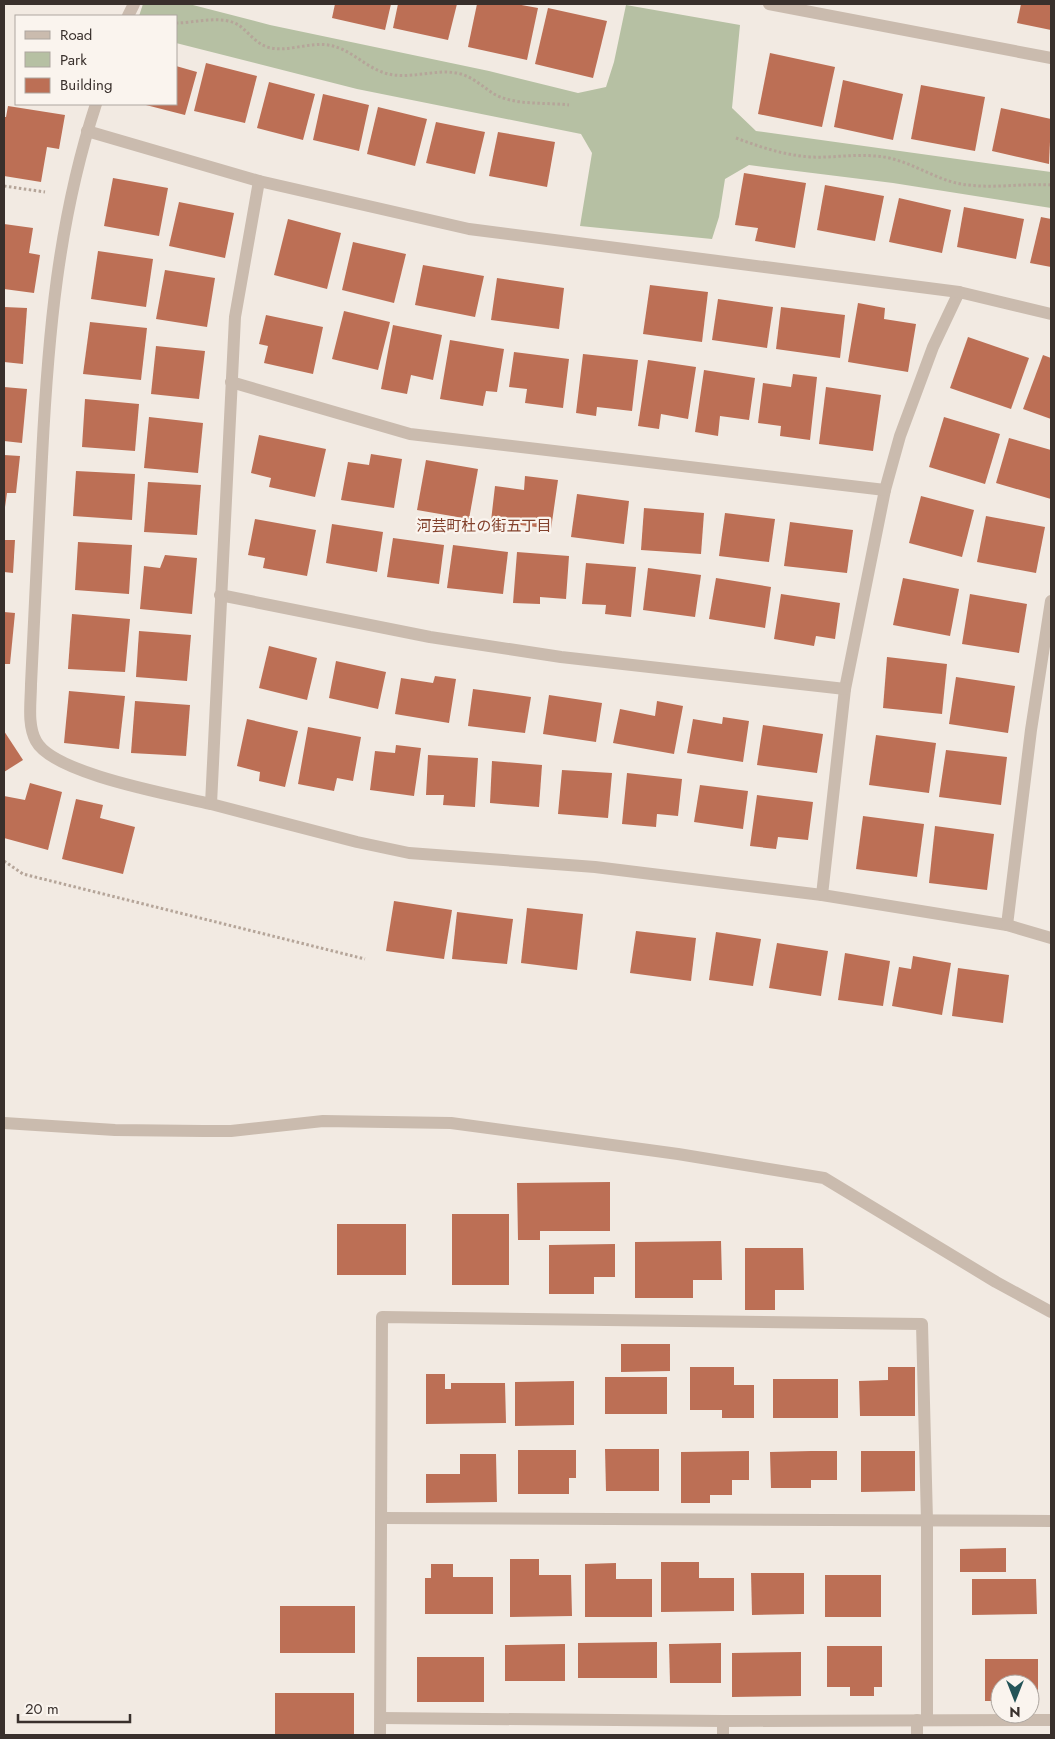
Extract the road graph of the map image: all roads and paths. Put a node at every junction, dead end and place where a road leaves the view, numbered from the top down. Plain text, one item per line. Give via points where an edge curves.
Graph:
1 (769, 4) edge
2 (178, 23) edge
3 (1051, 58) edge
4 (96, 105) edge
5 (569, 105) dead end
6 (87, 131) junction
7 (736, 138) dead end
8 (259, 181) junction
9 (1051, 185) edge
10 (4, 186) edge
11 (72, 196) junction
12 (959, 292) junction
13 (1051, 314) edge
14 (231, 382) junction
15 (885, 490) junction
16 (220, 595) junction
17 (1051, 601) edge
18 (845, 689) junction
19 (211, 804) junction
20 (4, 861) edge
21 (822, 895) junction
22 (1007, 925) junction
23 (1051, 938) edge
24 (365, 959) dead end
25 (4, 1123) edge
26 (1051, 1312) edge
27 (382, 1518) junction
28 (926, 1521) junction
29 (1051, 1521) edge
30 (381, 1718) junction
31 (922, 1720) junction
32 (1051, 1720) edge
33 (723, 1721) junction
34 (380, 1735) edge
35 (723, 1735) edge
36 (917, 1735) edge

1 - 3 street
2 - 5 path via 228,22 239,25 268,47 330,45 383,73 417,76 461,74 495,94 524,102
4 - 6 street
6 - 8 street
6 - 11 street
7 - 9 path via 769,150 809,157 875,156 909,162 934,176 959,183
8 - 12 street via 469,230
8 - 14 street via 234,317
10 - 11 path
11 - 19 street via 58,261 48,345 31,726 36,742 59,762
12 - 13 street
12 - 15 street via 933,347 900,436
14 - 15 street via 410,434
14 - 16 street
15 - 18 street
16 - 18 street via 430,637 561,657
16 - 19 street
17 - 22 street
18 - 21 street
19 - 21 street via 409,853 595,867
20 - 24 path via 23,874
21 - 22 street
22 - 23 street
25 - 26 street via 115,1130 204,1131 323,1120 450,1123 824,1178
27 - 28 street
27 - 28 street via 382,1317 922,1324
27 - 30 street
28 - 29 street
28 - 31 street
30 - 33 street
30 - 34 street
31 - 32 street
31 - 33 street
31 - 36 street
33 - 35 street

